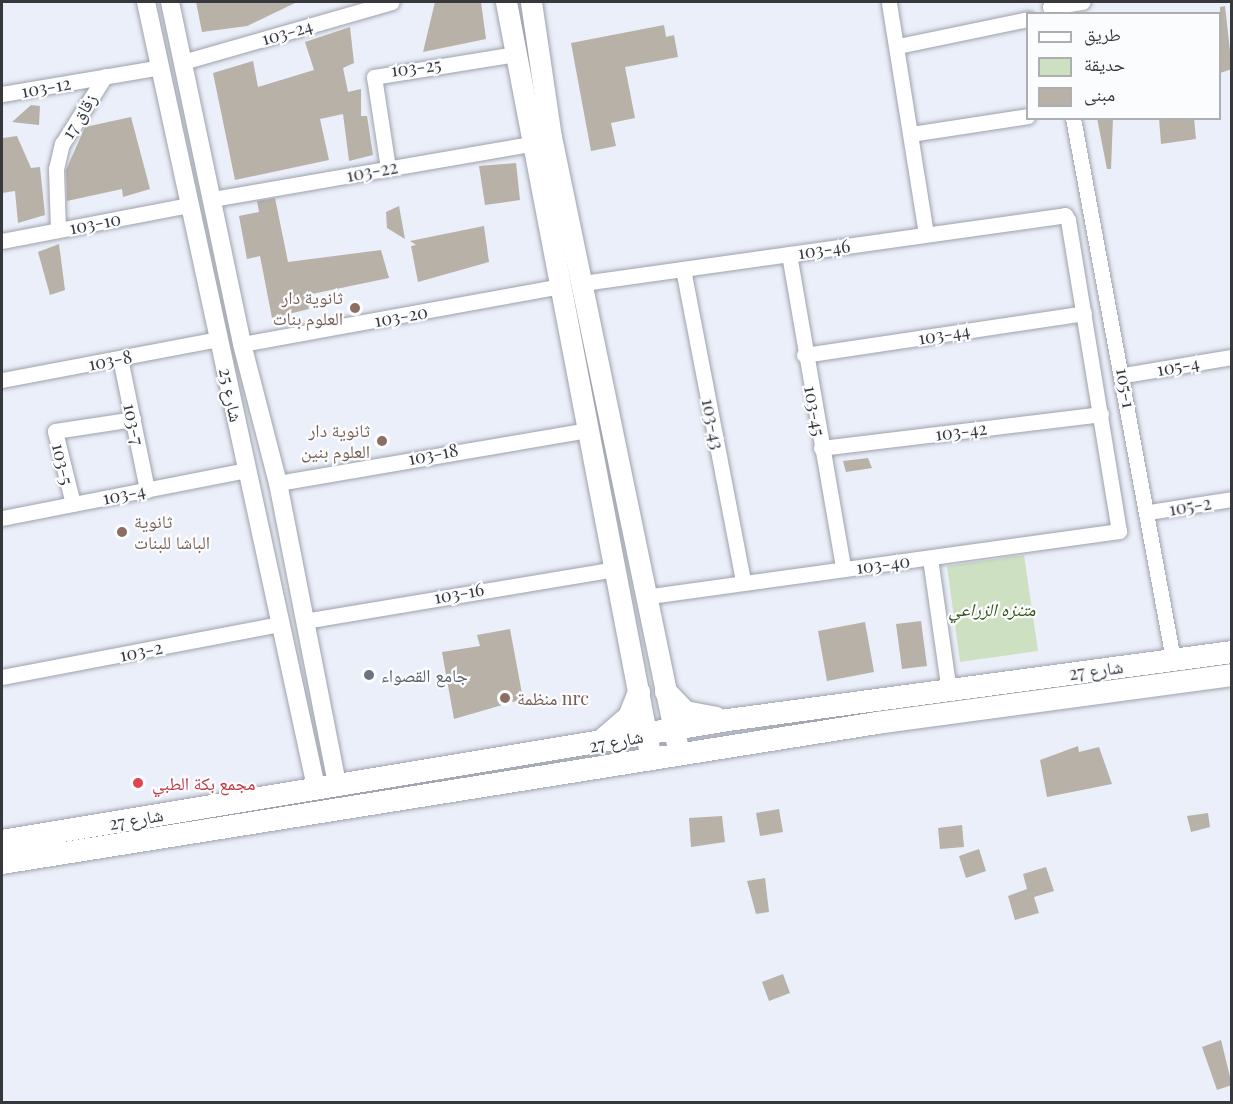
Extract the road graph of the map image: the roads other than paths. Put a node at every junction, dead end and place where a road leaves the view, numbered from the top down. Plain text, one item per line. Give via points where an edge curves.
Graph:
1 (146, 2) edge
2 (170, 2) edge
3 (392, 2) edge
4 (506, 2) edge
5 (531, 2) edge
6 (1083, 2) edge
7 (889, 3) dead end
8 (1050, 7) edge
9 (1026, 19) edge
10 (898, 46) junction
11 (516, 54) junction
12 (183, 62) junction
13 (161, 67) junction
14 (105, 76) junction
15 (2, 94) edge
16 (1026, 116) edge
17 (1073, 120) edge
18 (911, 134) junction
19 (532, 144) junction
20 (388, 168) junction
21 (212, 199) junction
22 (189, 205) junction
23 (58, 230) junction
24 (926, 234) junction
25 (2, 241) edge
26 (1102, 253) junction
27 (789, 254) junction
28 (1074, 259) junction
29 (683, 269) junction
30 (583, 283) junction
31 (560, 286) junction
32 (1084, 313) junction
33 (219, 339) junction
34 (242, 344) junction
35 (804, 355) junction
36 (1232, 357) edge
37 (120, 358) junction
38 (1124, 375) junction
39 (2, 380) edge
40 (1101, 414) junction
41 (133, 419) junction
42 (589, 430) junction
43 (821, 448) junction
44 (247, 470) junction
45 (278, 483) junction
46 (147, 490) junction
47 (1232, 499) edge
48 (72, 504) junction
49 (1149, 512) junction
50 (2, 518) edge
51 (930, 558) junction
52 (843, 568) junction
53 (615, 569) junction
54 (743, 580) junction
55 (645, 597) junction
56 (304, 621) junction
57 (281, 624) junction
58 (1232, 652) edge
59 (1173, 659) junction
60 (1232, 675) edge
61 (2, 677) edge
62 (949, 691) junction
63 (639, 692) junction
64 (666, 692) junction
65 (728, 720) junction
66 (673, 730) junction
67 (647, 735) junction
68 (595, 745) junction
69 (679, 754) junction
70 (651, 759) junction
71 (327, 785) junction
72 (2, 841) edge
73 (2, 863) edge

1 - 13 street, شارع 25
2 - 12 street, شارع 25
3 - 12 street, 103-24
4 - 11 main road
5 - 30 main road via 552,137
6 - 8 street
7 - 10 street
9 - 10 street
10 - 18 street
11 - 19 main road
11 - 20 street, 103-25 via 374,77
12 - 21 street, شارع 25
13 - 14 street, 103-12
13 - 22 street, شارع 25
14 - 15 street, 103-12
14 - 23 street, زقاق 17 via 62,144 56,169
16 - 18 street
17 - 26 street, 105-1
18 - 24 street
19 - 20 street, 103-22
19 - 31 main road
20 - 21 street, 103-22
21 - 34 street, شارع 25
22 - 23 street, 103-10
22 - 33 street, شارع 25
23 - 25 street, 103-10
24 - 27 street, 103-46
24 - 28 street, 103-46 via 1065,215
26 - 28 street
26 - 38 street, 105-1
27 - 29 street, 103-46
27 - 35 street, 103-45
28 - 32 street
29 - 30 street, 103-46
29 - 54 street, 103-43
30 - 55 main road
31 - 34 street, 103-20
31 - 42 main road
32 - 35 street, 103-44
32 - 40 street
33 - 37 street, 103-8
33 - 44 street, شارع 25
34 - 45 street, شارع 25
35 - 43 street, 103-45
36 - 38 street, 105-4
37 - 39 street, 103-8
37 - 41 street, 103-7
38 - 49 street, 105-1
40 - 43 street, 103-42
40 - 51 street, 103-40 via 1119,531
41 - 46 street, 103-7
41 - 48 street, 103-5 via 55,431
42 - 45 street, 103-18
42 - 53 main road
43 - 52 street, 103-45
44 - 46 street, 103-4
44 - 57 street, شارع 25
45 - 56 street, شارع 25
46 - 48 street, 103-4
47 - 49 street, 105-2
48 - 50 street, 103-4
49 - 59 street, 105-1
51 - 52 street, 103-40
51 - 62 street
52 - 54 street, 103-40
53 - 56 street, 103-16
53 - 63 main road
54 - 55 street, 103-40
55 - 64 main road
56 - 71 street, شارع 25
57 - 61 street, 103-2
57 - 71 street, شارع 25
58 - 59 main road, شارع 27
59 - 62 main road, شارع 27
60 - 69 main road, شارع 27
62 - 65 main road, شارع 27
63 - 67 main road
63 - 68 main road via 623,725
64 - 65 main road via 684,711
64 - 66 main road
65 - 66 main road, شارع 27
66 - 67 main road, شارع 27
66 - 69 main road
67 - 68 main road, شارع 27
67 - 70 main road
68 - 71 main road, شارع 27
69 - 70 main road, شارع 27
70 - 73 main road, شارع 27
71 - 72 main road, شارع 27

